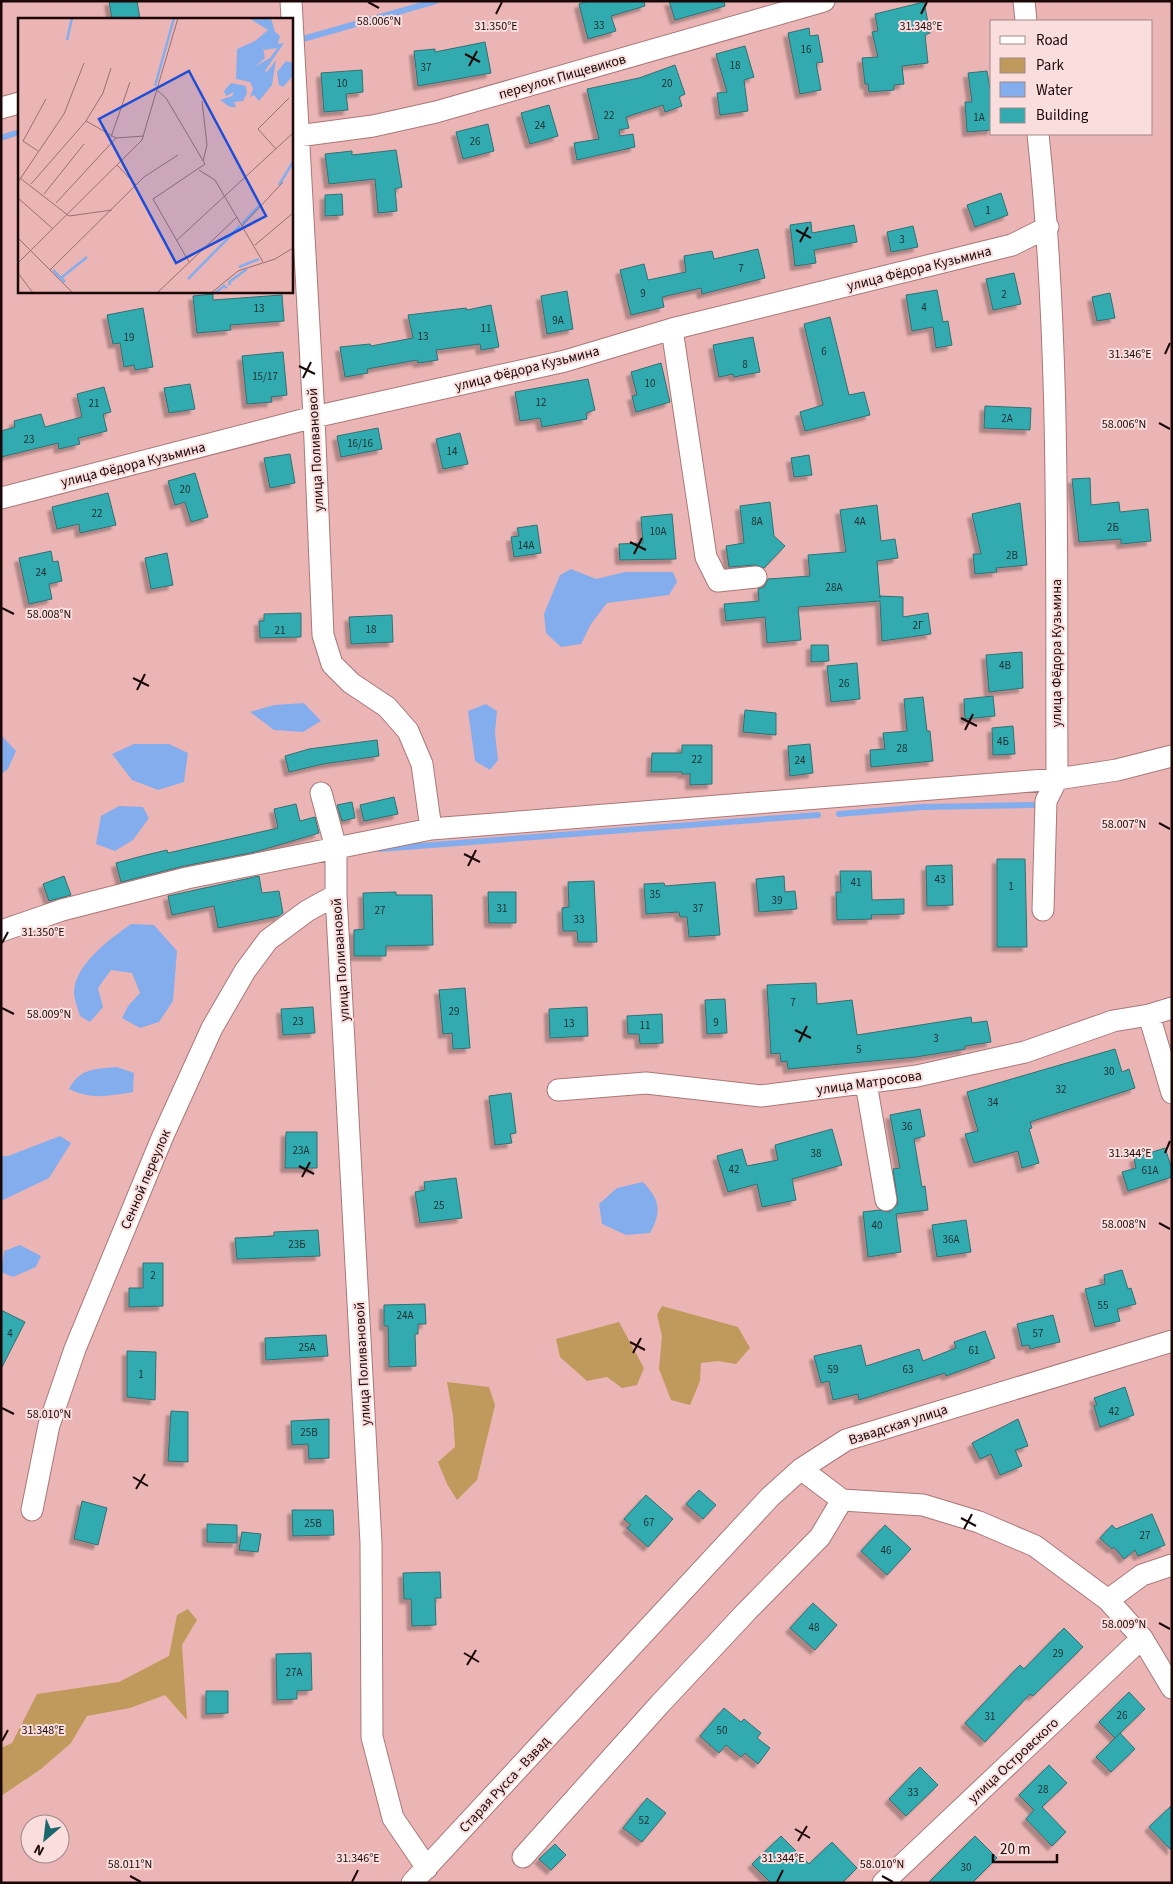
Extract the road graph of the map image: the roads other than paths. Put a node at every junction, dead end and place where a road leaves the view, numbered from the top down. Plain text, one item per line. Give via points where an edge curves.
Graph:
1 (824, 1) edge
2 (1024, 1) edge
3 (1026, 20) edge
4 (292, 31) edge
5 (18, 102) edge
6 (1, 108) edge
7 (1038, 135) edge
8 (298, 136) junction
9 (1048, 227) junction
10 (672, 329) junction
11 (314, 417) junction
12 (1, 498) edge
13 (756, 577) dead end
14 (1172, 756) edge
15 (1057, 779) junction
16 (321, 793) dead end
17 (431, 829) junction
18 (336, 848) junction
19 (336, 895) junction
20 (1043, 910) dead end
21 (1, 931) edge
22 (1172, 1008) edge
23 (1149, 1015) junction
24 (866, 1083) junction
25 (558, 1090) dead end
26 (1172, 1093) edge
27 (886, 1200) dead end
28 (1172, 1341) edge
29 (801, 1470) junction
30 (842, 1500) junction
31 (32, 1510) dead end
32 (1172, 1565) edge
33 (1108, 1600) junction
34 (1142, 1638) junction
35 (596, 1685) joint
36 (1172, 1688) edge
37 (523, 1857) dead end
38 (420, 1875) edge
39 (883, 1883) edge

1 - 8 street, переулок Пищевиков via 436,112 374,126
2 - 3 street
4 - 8 street, улица Поливановой
5 - 6 street
7 - 9 street, улица Фёдора Кузьмина
8 - 11 street, улица Поливановой
9 - 10 street, улица Фёдора Кузьмина via 1012,245
9 - 15 street, улица Фёдора Кузьмина via 1056,404
10 - 11 street, улица Фёдора Кузьмина via 565,361
10 - 13 street via 706,557 718,581
11 - 12 street, улица Фёдора Кузьмина
11 - 17 street, улица Поливановой via 323,635 332,664 350,683 387,707 408,730 422,764
14 - 15 street via 1117,770
15 - 17 street
15 - 20 street via 1046,801
16 - 18 street, улица Поливановой
17 - 18 street
18 - 19 street, улица Поливановой
18 - 21 street via 187,878 62,910
19 - 31 street, Сенной переулок via 307,911 268,940 244,971 212,1028 162,1138 75,1349 49,1425
19 - 38 street, улица Поливановой via 372,1543 372,1738 393,1818
22 - 23 street, улица Матросова
23 - 24 street, улица Матросова via 1113,1021 1025,1052 917,1076
23 - 26 street
24 - 25 street, улица Матросова via 761,1096 646,1083
24 - 27 street
28 - 29 street, Взвадская улица via 846,1440
29 - 30 street
29 - 35 street, Взвадская улица via 770,1497
30 - 33 street via 923,1505 979,1522 1034,1546
30 - 37 street via 820,1538 659,1705
32 - 33 street via 1142,1575
33 - 34 street
34 - 36 street
34 - 39 street, улица Островского
35 - 38 street, Старая Русса - Взвад

